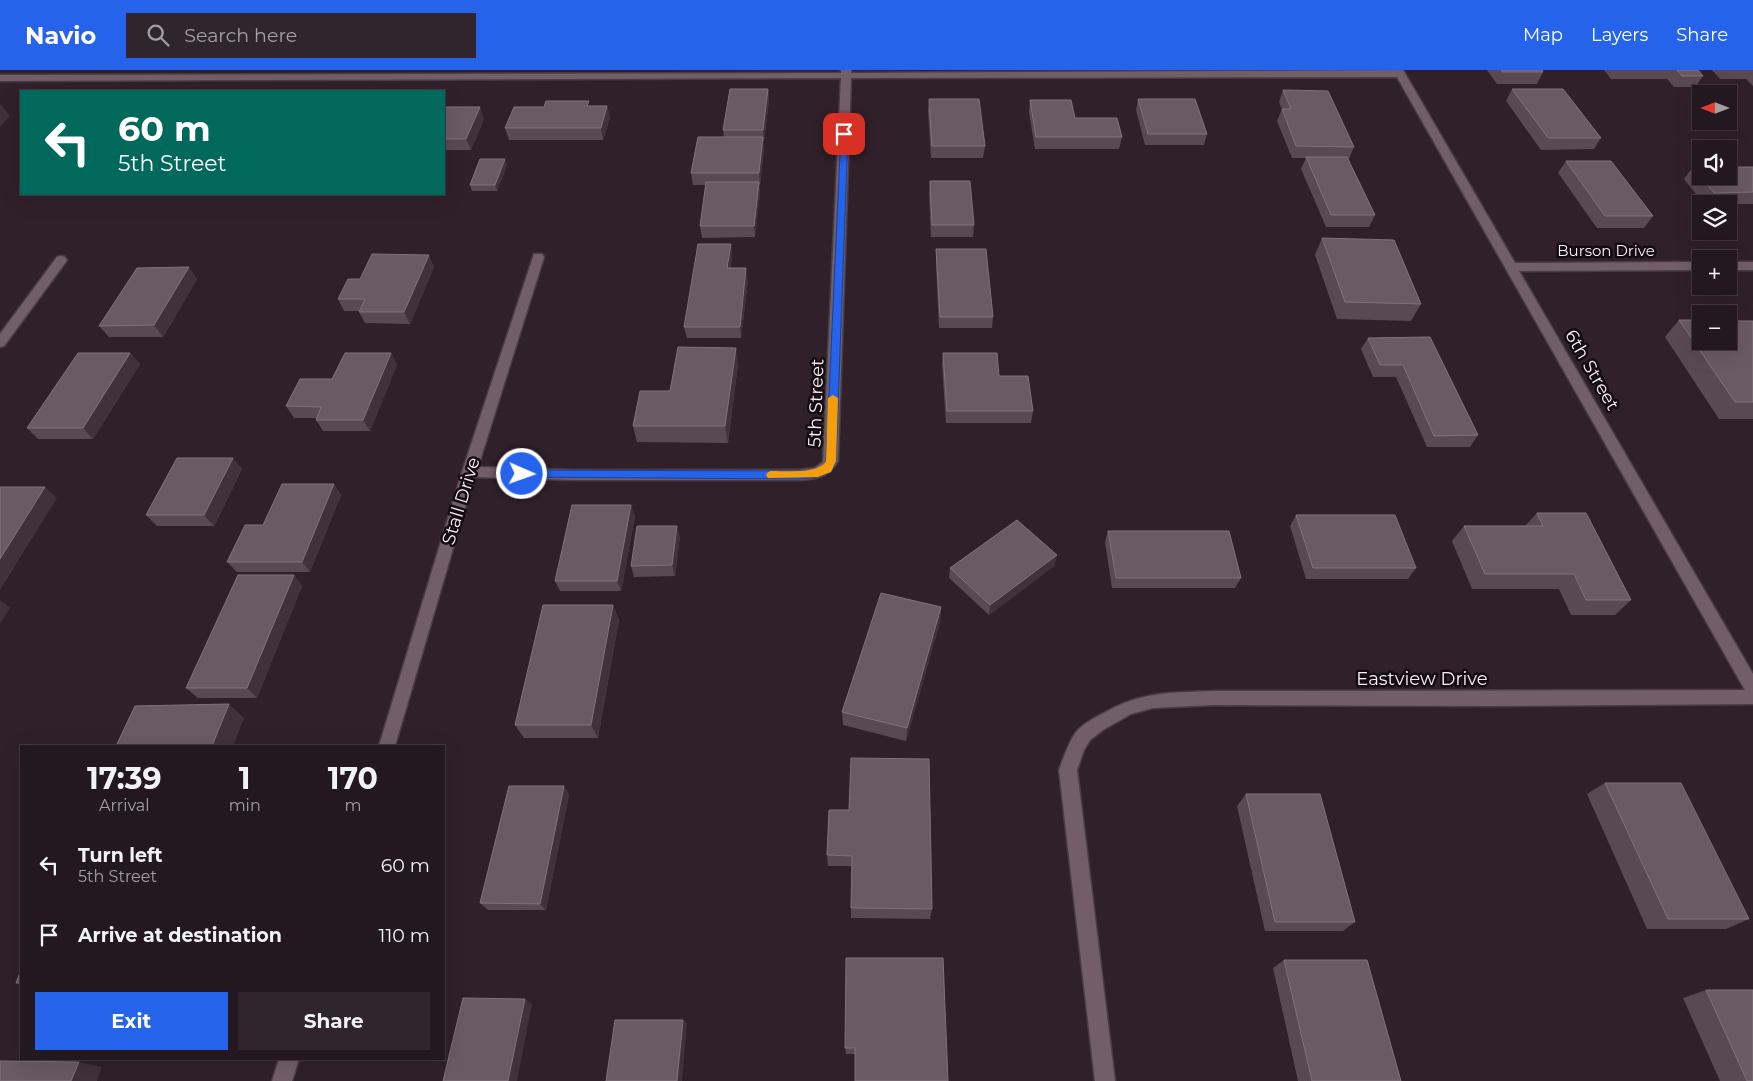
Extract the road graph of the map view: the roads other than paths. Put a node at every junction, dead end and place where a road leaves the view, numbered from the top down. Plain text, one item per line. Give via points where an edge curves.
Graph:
1 (1399, 72) edge
2 (846, 73) edge
3 (314, 74) edge
4 (0, 78) edge
5 (538, 257) dead end
6 (61, 260) dead end
7 (1692, 266) edge
8 (1737, 266) edge
9 (1753, 266) edge
10 (1511, 267) junction
11 (0, 343) edge
12 (469, 472) junction
13 (1753, 689) edge
14 (1753, 697) edge
15 (387, 745) edge
16 (289, 1060) edge
17 (282, 1081) edge
18 (1105, 1081) edge

1 - 2 street
1 - 10 street, 6th Street
2 - 3 street
2 - 12 street, 5th Street via 831,461 827,469 799,475
3 - 4 street
5 - 12 street, Stall Drive
6 - 11 street
7 - 10 street, Burson Drive
8 - 9 street
10 - 13 street, 6th Street
12 - 15 street, Stall Drive
14 - 18 street, Eastview Drive via 1205,698 1153,701 1127,708 1097,725 1084,735 1068,770
16 - 17 street

